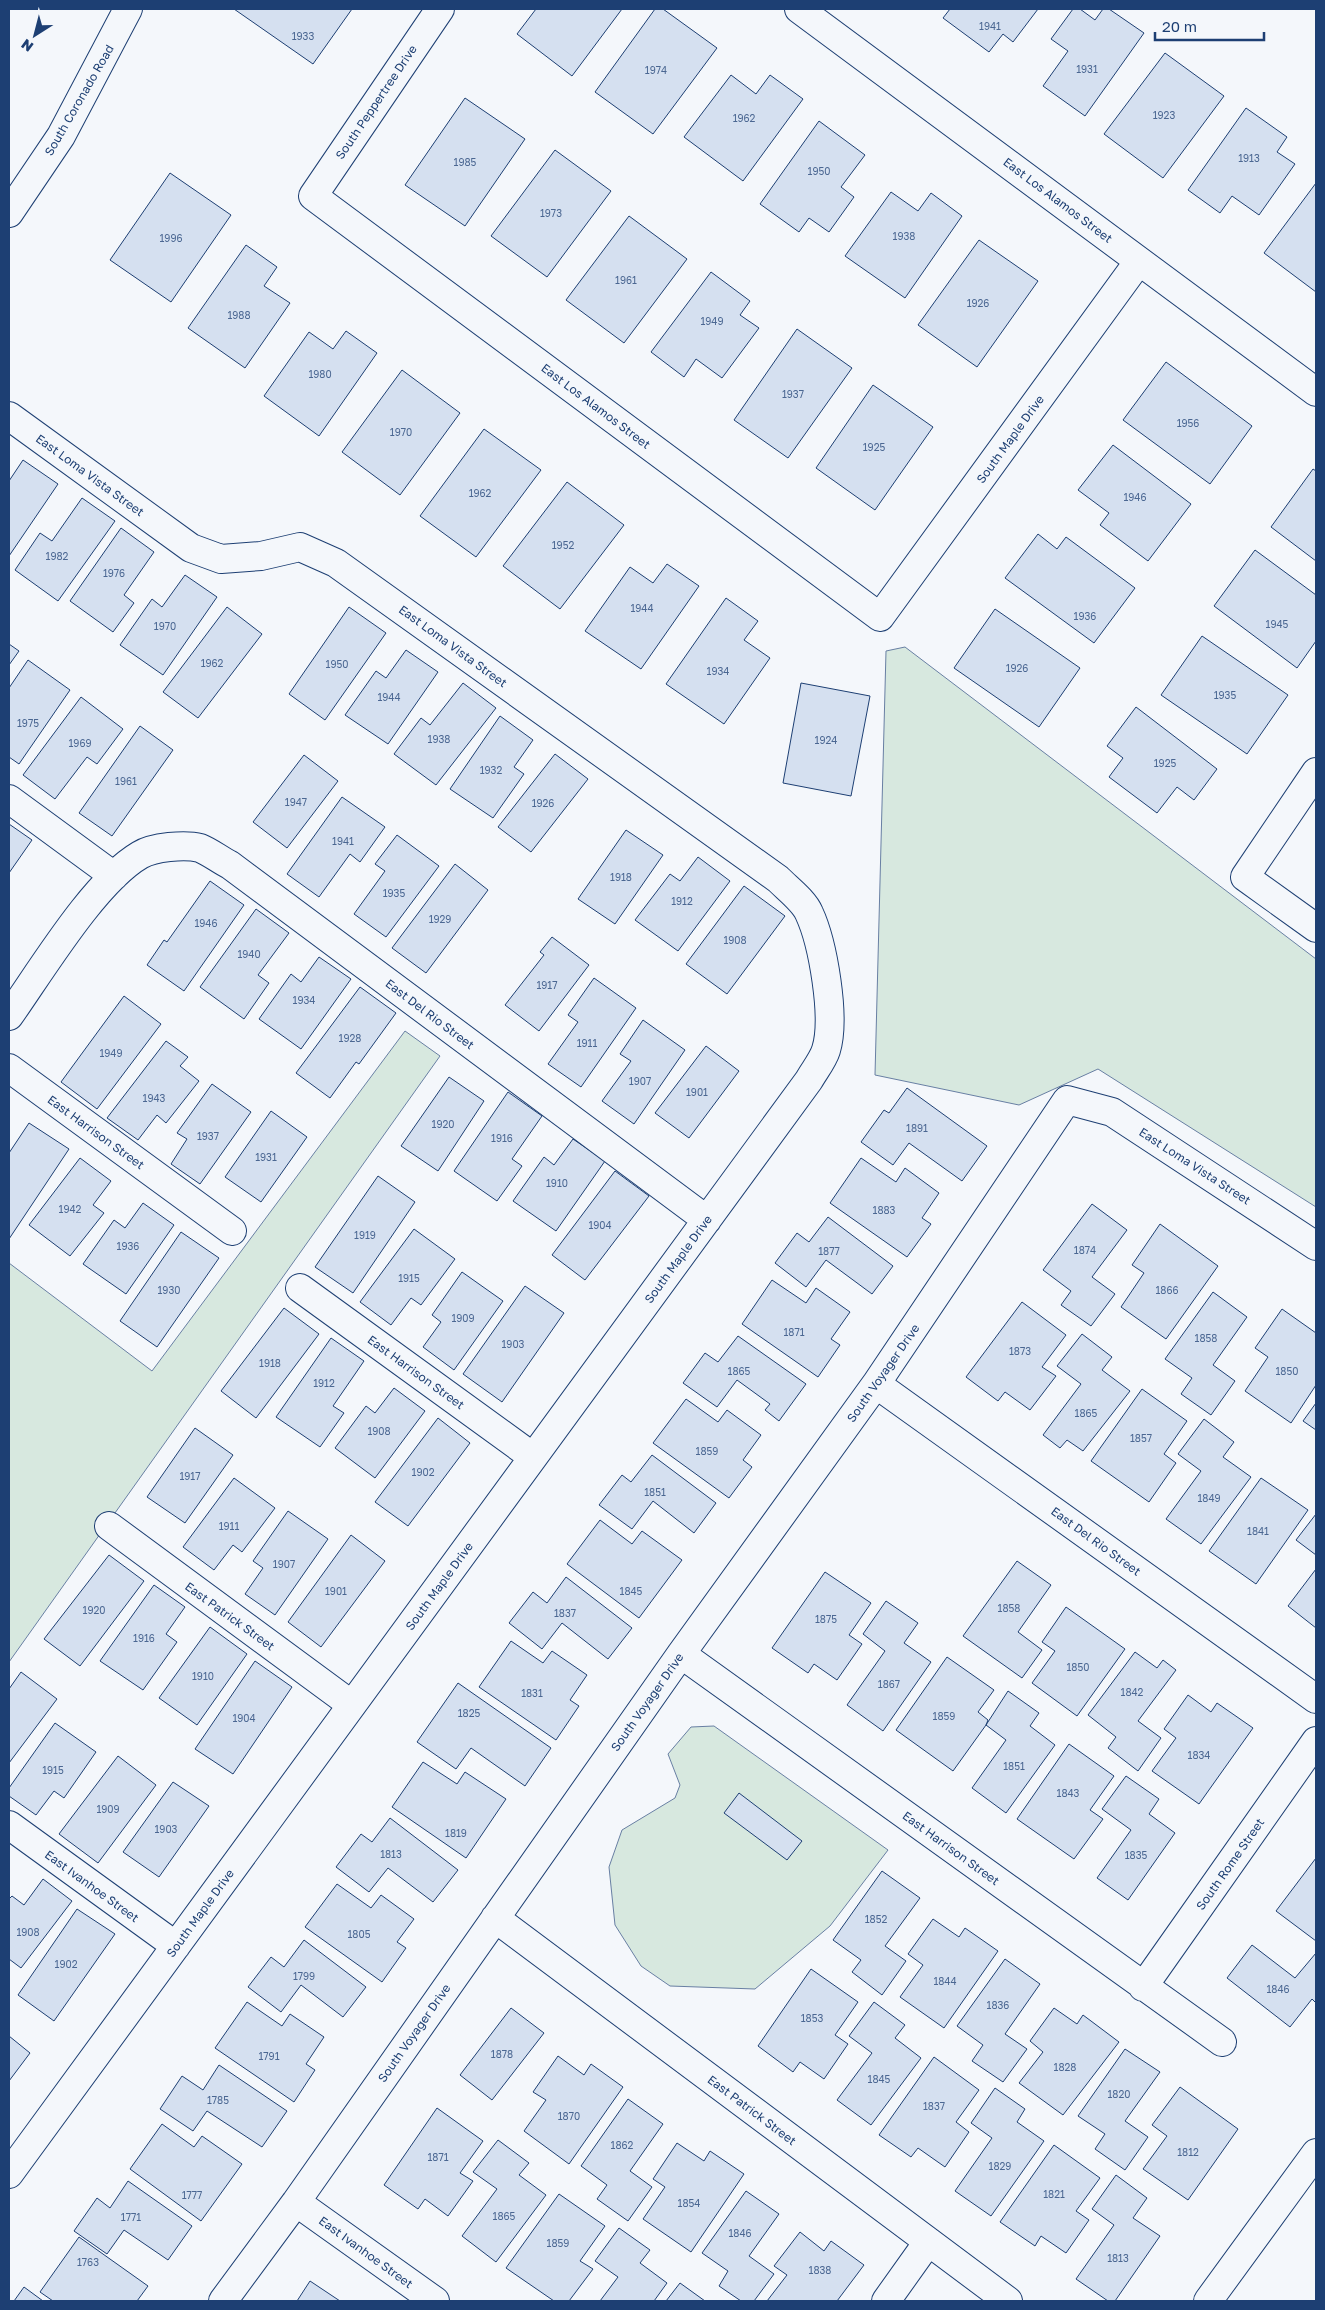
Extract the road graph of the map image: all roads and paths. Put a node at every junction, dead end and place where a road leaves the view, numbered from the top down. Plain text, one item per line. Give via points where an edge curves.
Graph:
1 (128, 9) edge
2 (440, 9) edge
3 (799, 9) edge
4 (313, 196) joint
5 (9, 213) edge
6 (1139, 261) junction
7 (1316, 392) edge
8 (9, 416) edge
9 (880, 617) joint
10 (1316, 772) edge
11 (9, 799) edge
12 (114, 876) junction
13 (1316, 928) edge
14 (828, 984) joint
15 (9, 1016) edge
16 (9, 1068) edge
17 (1067, 1100) joint
18 (707, 1220) junction
19 (232, 1231) dead end
20 (1316, 1246) edge
21 (300, 1288) dead end
22 (876, 1384) junction
23 (533, 1457) junction
24 (109, 1526) dead end
25 (681, 1654) junction
26 (1316, 1699) edge
27 (352, 1705) junction
28 (1316, 1741) edge
29 (9, 1826) edge
30 (495, 1918) junction
31 (176, 1946) junction
32 (1143, 1987) junction
33 (1222, 2042) dead end
34 (1316, 2153) edge
35 (9, 2174) edge
36 (296, 2202) junction
37 (928, 2242) junction
38 (223, 2301) edge
39 (435, 2301) edge
40 (886, 2301) edge
41 (1008, 2301) edge
42 (1208, 2301) edge

1 - 5 street, South Coronado Road via 61,136
2 - 4 street, South Peppertree Drive
3 - 6 street, East Los Alamos Street
4 - 9 street, East Los Alamos Street
6 - 7 street, East Los Alamos Street
6 - 9 street, South Maple Drive
8 - 14 street, East Loma Vista Street via 191,548 221,559 261,556 300,547 336,563 778,879 809,912
10 - 13 street via 1245,877
11 - 12 street
12 - 15 street via 87,906
12 - 18 street, East Del Rio Street via 141,854 168,847 199,848 230,865
14 - 18 street, South Maple Drive via 826,1049 809,1080
16 - 19 street, East Harrison Street
17 - 20 street, East Loma Vista Street via 1112,1112
17 - 22 street, South Voyager Drive
18 - 23 street, South Maple Drive
21 - 23 street, East Harrison Street
22 - 25 street, South Voyager Drive
22 - 26 street, East Del Rio Street
23 - 27 street, South Maple Drive
24 - 27 street, East Patrick Street
25 - 30 street, South Voyager Drive
25 - 32 street, East Harrison Street
27 - 31 street, South Maple Drive
28 - 32 street, South Rome Street
29 - 31 street, East Ivanhoe Street
30 - 36 street, South Voyager Drive
30 - 37 street, East Patrick Street
31 - 35 street, South Maple Drive
32 - 33 street, East Harrison Street
34 - 42 street
36 - 38 street, South Voyager Drive
36 - 39 street, East Ivanhoe Street
37 - 40 street
37 - 41 street, East Patrick Street

